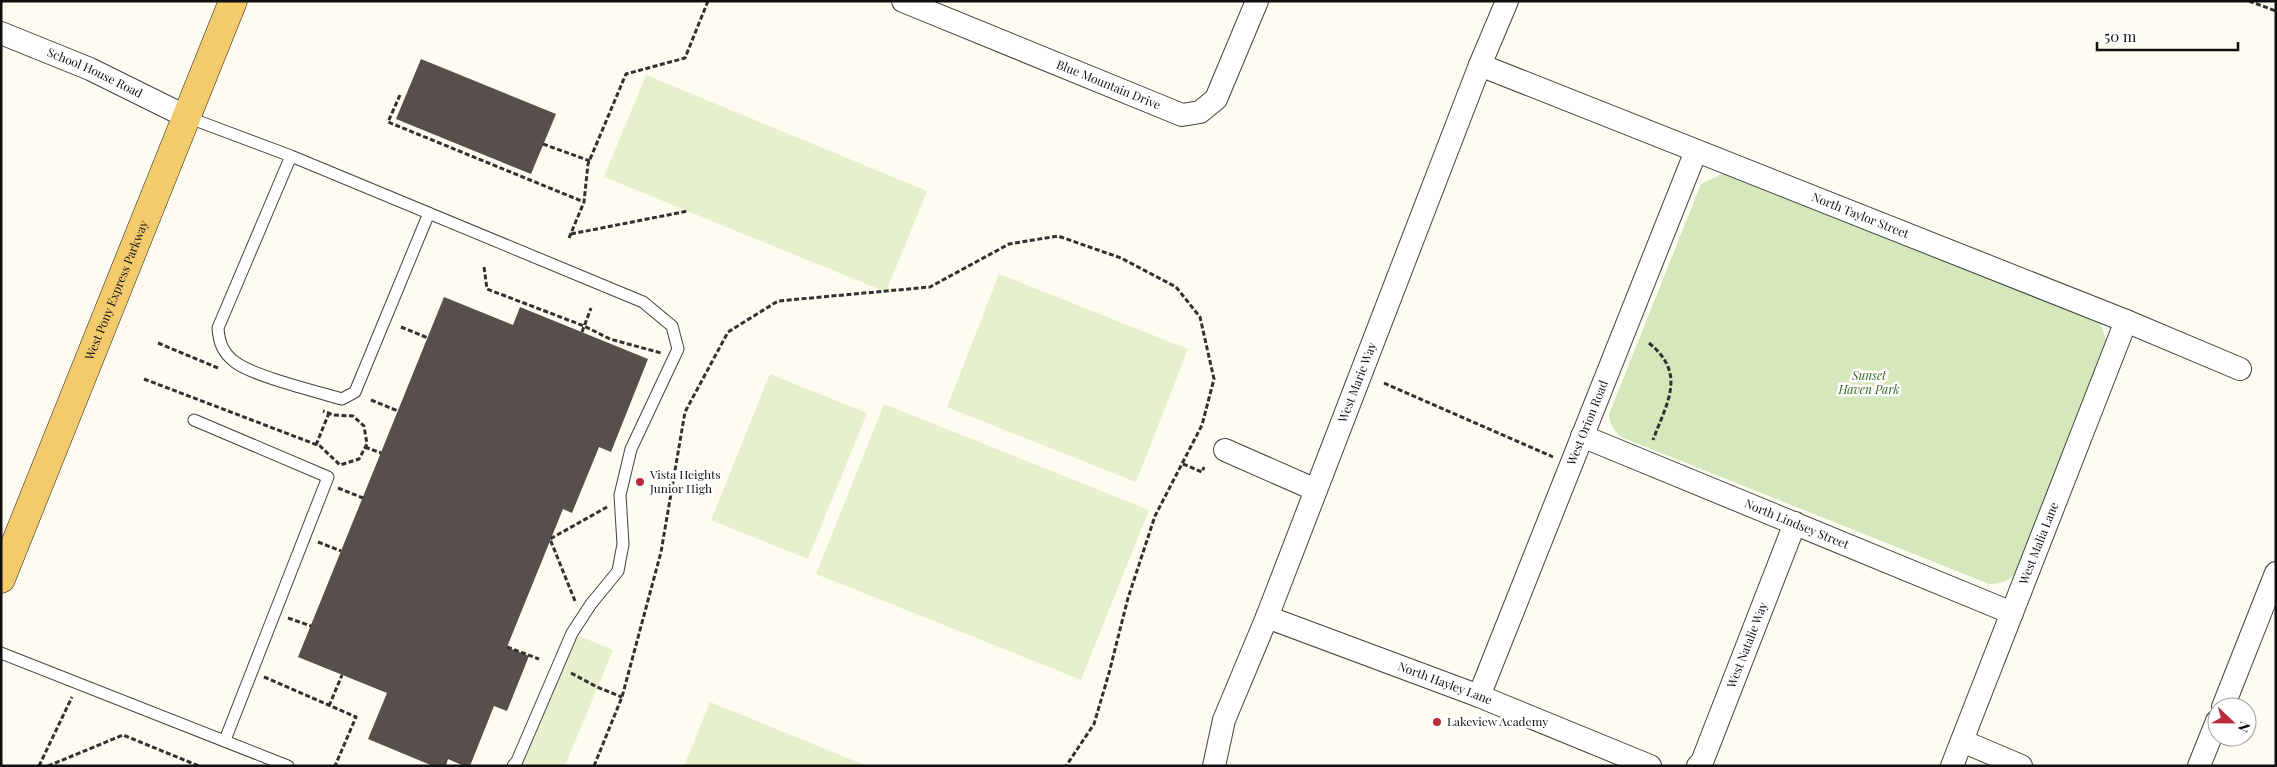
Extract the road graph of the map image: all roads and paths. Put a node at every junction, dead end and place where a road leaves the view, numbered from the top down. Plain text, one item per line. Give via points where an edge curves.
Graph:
1 (233, 1) edge
2 (708, 1) edge
3 (903, 1) edge
4 (1257, 1) edge
5 (1507, 1) edge
6 (2249, 1) edge
7 (2276, 10) edge
8 (1, 33) edge
9 (1480, 65) junction
10 (400, 95) dead end
11 (187, 117) junction
12 (544, 144) dead end
13 (1696, 151) junction
14 (291, 156) junction
15 (590, 161) junction
16 (584, 202) junction
17 (688, 211) dead end
18 (429, 213) junction
19 (484, 267) dead end
20 (591, 308) dead end
21 (2126, 320) junction
22 (584, 326) junction
23 (402, 327) dead end
24 (582, 332) dead end
25 (428, 338) dead end
26 (1649, 342) dead end
27 (158, 343) dead end
28 (661, 353) dead end
29 (2240, 368) dead end
30 (221, 369) dead end
31 (144, 379) dead end
32 (1384, 383) dead end
33 (370, 400) dead end
34 (320, 410) dead end
35 (398, 411) dead end
36 (329, 413) junction
37 (194, 420) dead end
38 (1582, 436) junction
39 (1653, 440) dead end
40 (316, 445) junction
41 (365, 447) junction
42 (1225, 450) dead end
43 (381, 453) dead end
44 (1554, 458) dead end
45 (1183, 464) junction
46 (1204, 467) dead end
47 (336, 487) dead end
48 (1316, 490) junction
49 (363, 498) dead end
50 (620, 500) junction
51 (1795, 523) junction
52 (315, 541) dead end
53 (341, 551) dead end
54 (2276, 573) edge
55 (1, 578) edge
56 (2012, 613) junction
57 (285, 617) dead end
58 (1267, 617) junction
59 (582, 618) junction
60 (311, 626) dead end
61 (507, 647) dead end
62 (1, 653) edge
63 (539, 660) dead end
64 (558, 665) junction
65 (342, 675) dead end
66 (262, 676) dead end
67 (1479, 696) junction
68 (72, 697) dead end
69 (622, 697) junction
70 (2227, 697) edge
71 (329, 706) junction
72 (225, 740) junction
73 (1962, 741) junction
74 (2207, 746) edge
75 (39, 766) edge
76 (48, 766) edge
77 (199, 766) edge
78 (288, 766) edge
79 (335, 766) edge
80 (513, 766) edge
81 (594, 766) edge
82 (1066, 766) edge
83 (1214, 766) edge
84 (1650, 766) edge
85 (1698, 766) edge
86 (1952, 766) edge
87 (2021, 766) edge
88 (2199, 766) edge

1 - 11 main road, West Pony Express Parkway
2 - 15 path via 685,58 626,74
3 - 4 street, Blue Mountain Drive via 1182,115 1200,112 1216,99
5 - 9 street, West Marie Way
6 - 7 path
8 - 11 street, School House Road via 90,69
9 - 13 street, North Taylor Street
9 - 48 street, West Marie Way
10 - 16 path via 388,122
11 - 14 lane
11 - 55 main road, West Pony Express Parkway
12 - 15 path
13 - 21 street, North Taylor Street
13 - 38 street, West Orion Road
14 - 18 lane
14 - 18 lane via 218,328 224,351 236,363 254,371 342,398 355,392
15 - 16 path
16 - 17 path via 570,236
18 - 50 lane via 643,302 672,326 678,348 631,449
19 - 22 path via 487,289
20 - 22 path
21 - 29 street, North Taylor Street
21 - 56 street, West Malia Lane
22 - 24 path
22 - 28 path via 610,339
23 - 25 path
26 - 39 path via 1666,361 1672,376 1672,390
27 - 30 path
31 - 40 path
32 - 44 path
33 - 35 path
34 - 36 path
36 - 40 path
36 - 41 path via 353,416 364,426
37 - 72 lane via 328,477
38 - 51 street, North Lindsey Street
38 - 67 street, West Orion Road
40 - 41 path via 340,465 359,459
41 - 43 path
42 - 48 street
45 - 46 path via 1202,472
45 - 69 path via 1202,425 1214,379 1200,317 1176,287 1121,258 1058,236 1009,244 930,287 778,301 728,332 686,412 661,552
45 - 82 path via 1155,516 1128,598 1094,724
47 - 49 path
48 - 58 street, West Marie Way
50 - 59 lane via 623,544 618,571
50 - 59 path via 550,539
51 - 56 street, North Lindsey Street
51 - 85 street, West Natalie Way
52 - 53 path
54 - 70 street
56 - 73 street, West Malia Lane
57 - 60 path
58 - 67 street, North Hayley Lane
58 - 83 street, West Marie Way via 1224,720
59 - 64 lane
61 - 63 path
62 - 72 lane
64 - 69 path via 597,688
64 - 80 lane
65 - 71 path
66 - 71 path
67 - 84 street, North Hayley Lane
68 - 75 path
69 - 81 path
71 - 79 path via 356,718
72 - 78 lane
73 - 86 street, West Malia Lane
73 - 87 street
74 - 88 street
76 - 77 path via 123,735

